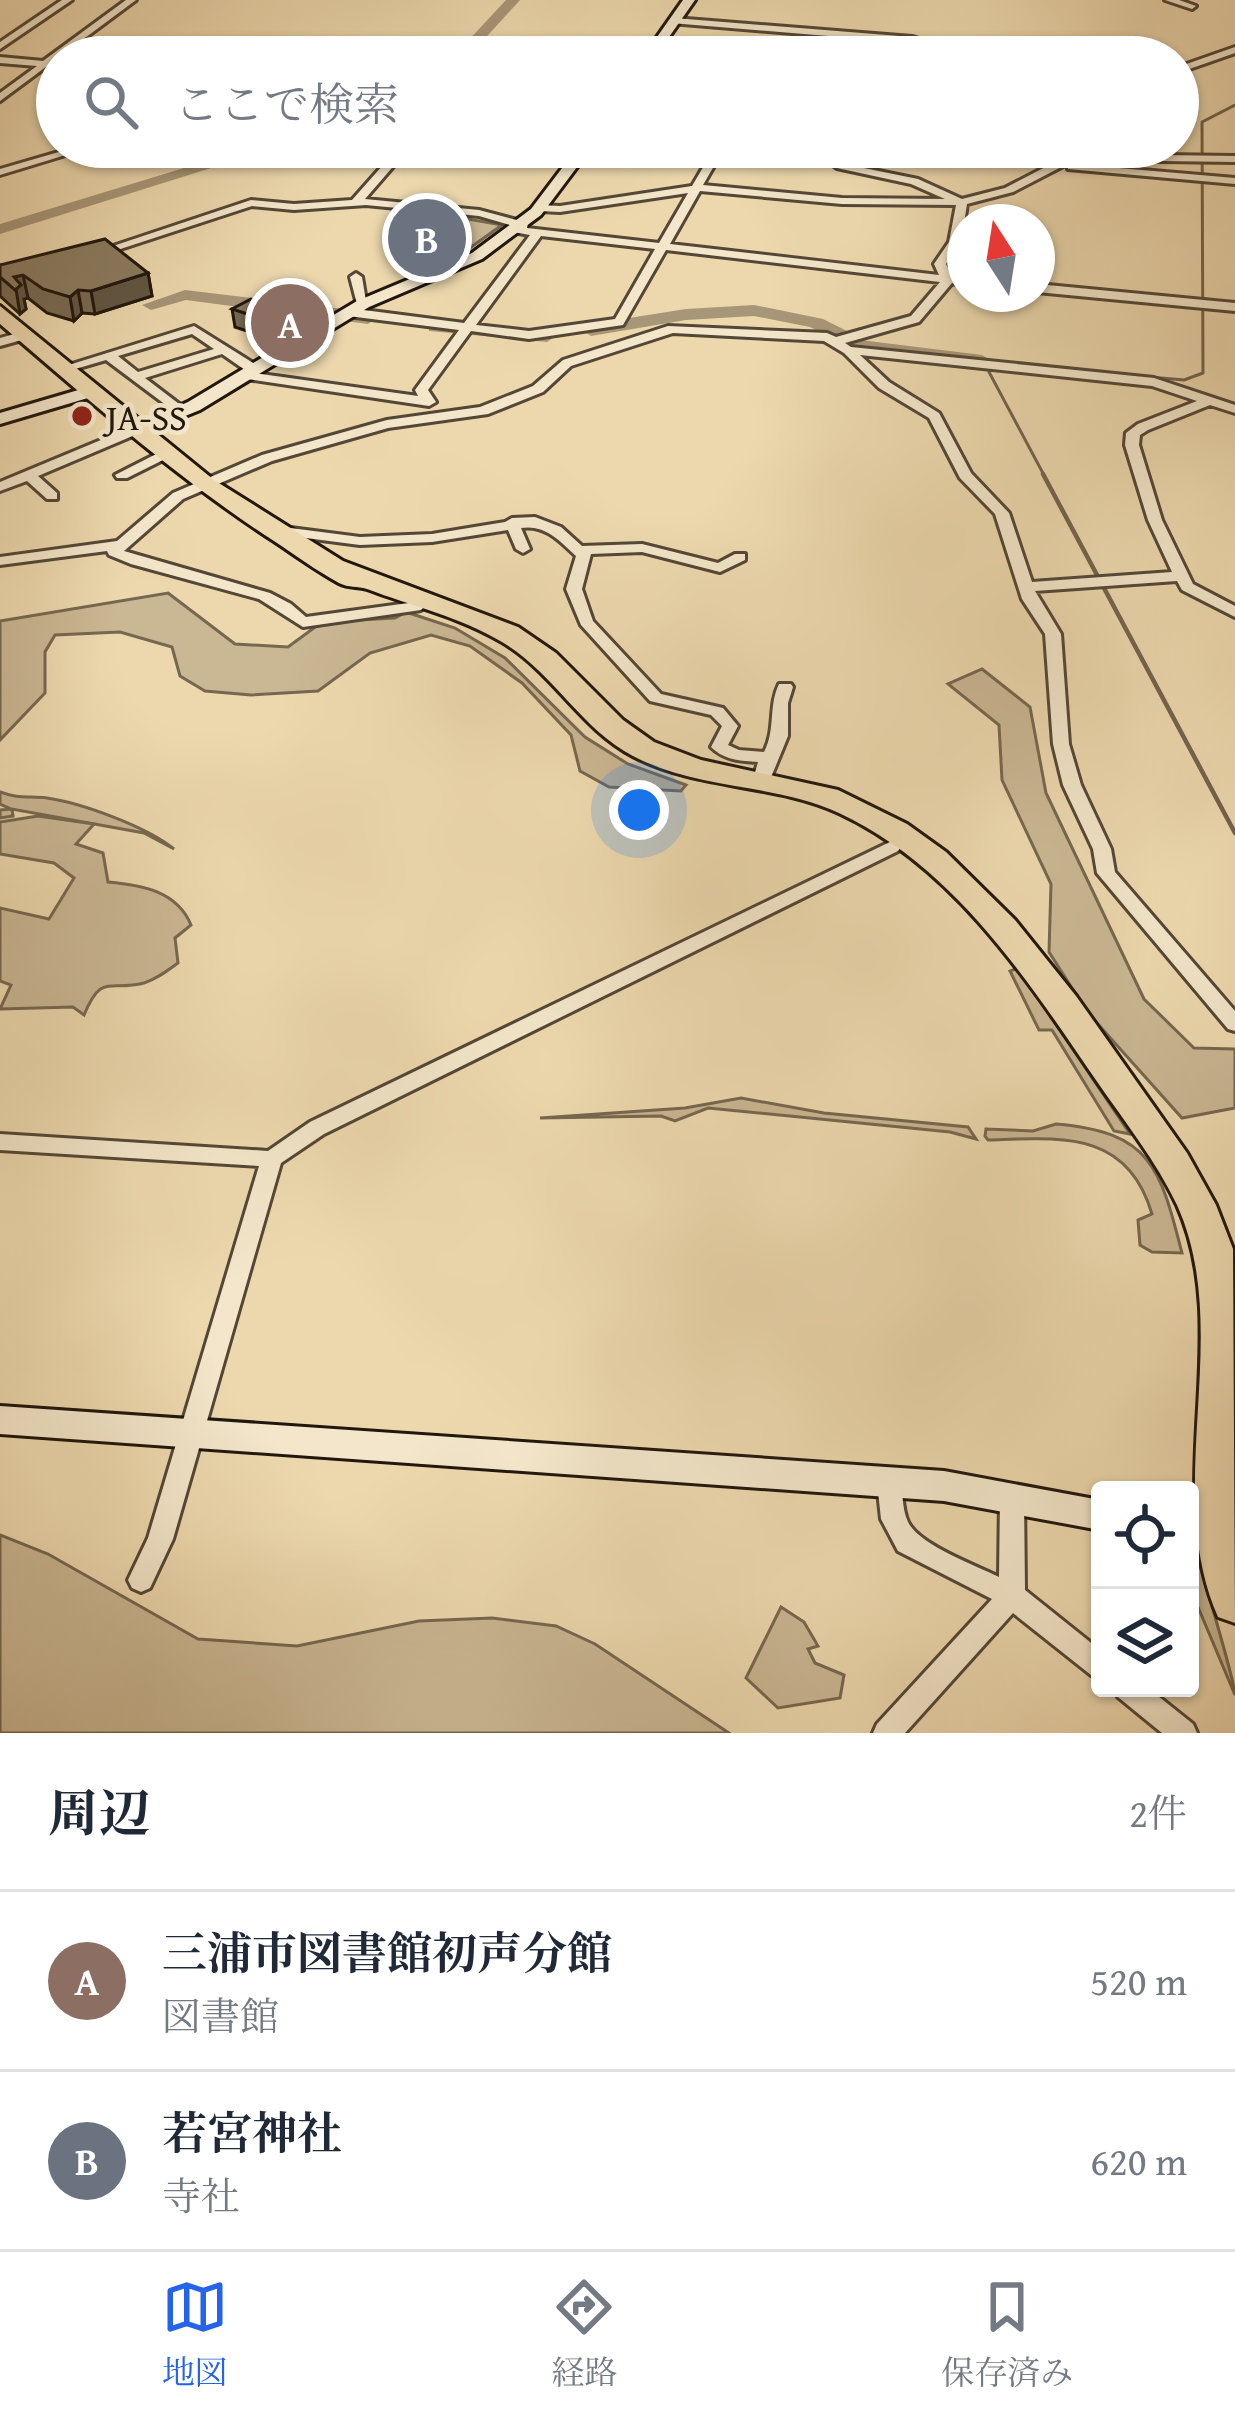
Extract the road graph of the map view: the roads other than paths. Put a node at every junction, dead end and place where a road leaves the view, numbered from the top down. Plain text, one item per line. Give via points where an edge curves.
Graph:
1 (68, 0) edge
2 (132, 0) edge
3 (689, 0) edge
4 (1169, 0) edge
5 (1192, 6) dead end
6 (674, 21) junction
7 (81, 36) edge
8 (664, 36) edge
9 (855, 36) edge
10 (0, 46) edge
11 (1235, 50) edge
12 (0, 61) edge
13 (1199, 63) edge
14 (36, 64) edge
15 (36, 68) edge
16 (0, 98) edge
17 (1199, 157) edge
18 (1235, 159) edge
19 (36, 162) edge
20 (386, 168) edge
21 (569, 168) edge
22 (709, 168) edge
23 (851, 168) edge
24 (1054, 168) edge
25 (1093, 168) edge
26 (0, 172) edge
27 (1235, 181) edge
28 (699, 188) junction
29 (356, 202) junction
30 (962, 202) junction
31 (540, 208) junction
32 (526, 229) junction
33 (663, 248) junction
34 (78, 259) edge
35 (356, 277) dead end
36 (947, 280) edge
37 (947, 281) edge
38 (1055, 290) edge
39 (1235, 307) edge
40 (0, 313) edge
41 (347, 313) junction
42 (623, 328) junction
43 (465, 330) junction
44 (28, 338) junction
45 (0, 342) edge
46 (842, 345) junction
47 (225, 349) junction
48 (108, 355) junction
49 (65, 368) junction
50 (249, 372) junction
51 (135, 377) junction
52 (92, 391) junction
53 (426, 400) junction
54 (1210, 400) junction
55 (1235, 409) edge
56 (182, 412) junction
57 (437, 416) junction
58 (0, 419) edge
59 (136, 429) junction
60 (166, 454) junction
61 (122, 475) dead end
62 (31, 477) junction
63 (205, 484) junction
64 (0, 488) edge
65 (52, 496) dead end
66 (512, 522) junction
67 (275, 530) junction
68 (121, 545) junction
69 (523, 549) dead end
70 (582, 550) junction
71 (740, 557) dead end
72 (0, 561) edge
73 (337, 568) junction
74 (1182, 576) junction
75 (1027, 587) junction
76 (416, 607) junction
77 (1235, 612) edge
78 (785, 687) dead end
79 (770, 775) junction
80 (857, 829) junction
81 (892, 848) junction
82 (926, 856) junction
83 (1005, 928) junction
84 (1235, 1024) edge
85 (0, 1142) edge
86 (272, 1160) junction
87 (1211, 1241) junction
88 (1235, 1277) edge
89 (0, 1420) edge
90 (190, 1432) junction
91 (889, 1482) junction
92 (1012, 1498) junction
93 (1091, 1513) edge
94 (1216, 1521) edge
95 (141, 1580) dead end
96 (1012, 1595) junction
97 (1235, 1601) edge
98 (1091, 1659) edge
99 (1138, 1697) edge
100 (887, 1733) edge
101 (1183, 1733) edge

1 - 10 street
2 - 7 street
3 - 6 street
4 - 5 street
6 - 8 street
6 - 9 street
11 - 13 street
12 - 14 street
15 - 16 street
17 - 18 street
19 - 26 street
20 - 29 street
21 - 31 street
22 - 28 street
23 - 30 street via 914,181
24 - 30 street
25 - 27 street
28 - 30 street
28 - 31 street
28 - 33 street
29 - 32 street via 479,213
29 - 34 street via 245,204
31 - 32 street
32 - 33 street
32 - 41 street
32 - 43 street
33 - 36 street
33 - 42 street
35 - 41 street
37 - 46 street via 915,319
38 - 39 street
40 - 44 highway
41 - 43 street
41 - 50 street
42 - 43 street via 534,341
42 - 46 street via 818,336
42 - 57 street via 538,389 483,411
43 - 53 street via 421,390
44 - 45 street
44 - 49 highway
46 - 54 street via 1154,382
46 - 75 street via 884,385 934,416 964,475 1002,513
47 - 48 street via 194,330
47 - 50 street
47 - 51 street
48 - 49 street
48 - 51 street
49 - 52 highway
50 - 53 street
50 - 56 street
51 - 56 street
52 - 58 street
52 - 59 highway
53 - 57 street
54 - 55 street
54 - 74 street via 1131,439
56 - 59 street
57 - 63 street via 285,452
59 - 60 highway
59 - 62 street
60 - 61 street
60 - 63 highway
62 - 64 street
62 - 65 street
63 - 67 highway
63 - 68 street via 160,508
66 - 67 street via 360,541
66 - 69 street
66 - 70 street via 547,525
67 - 73 highway
68 - 72 street
68 - 76 street via 114,552 129,560 218,578 294,610 303,622
70 - 71 street via 643,548 720,568
70 - 79 street via 574,589 586,622 656,698 727,718 719,742 725,752
73 - 76 highway
73 - 79 highway via 505,631 644,748 691,769
74 - 75 street
74 - 77 street via 1190,591
75 - 84 street via 1053,634 1061,745 1106,873
76 - 80 highway via 516,652 607,739 641,759
78 - 79 street
79 - 80 highway via 770,793
79 - 81 highway via 873,824 891,836
79 - 82 highway via 878,820
80 - 81 highway
81 - 82 highway
81 - 83 highway
81 - 86 street via 317,1128
82 - 83 highway
83 - 87 highway via 1156,1137
85 - 86 street
86 - 90 street
87 - 88 street
87 - 94 highway via 1225,1318
89 - 90 street
90 - 91 street
90 - 95 street
91 - 92 street
91 - 96 street via 893,1519 907,1543
92 - 93 street
92 - 96 street
94 - 97 highway
96 - 98 street
96 - 100 street
99 - 101 street

